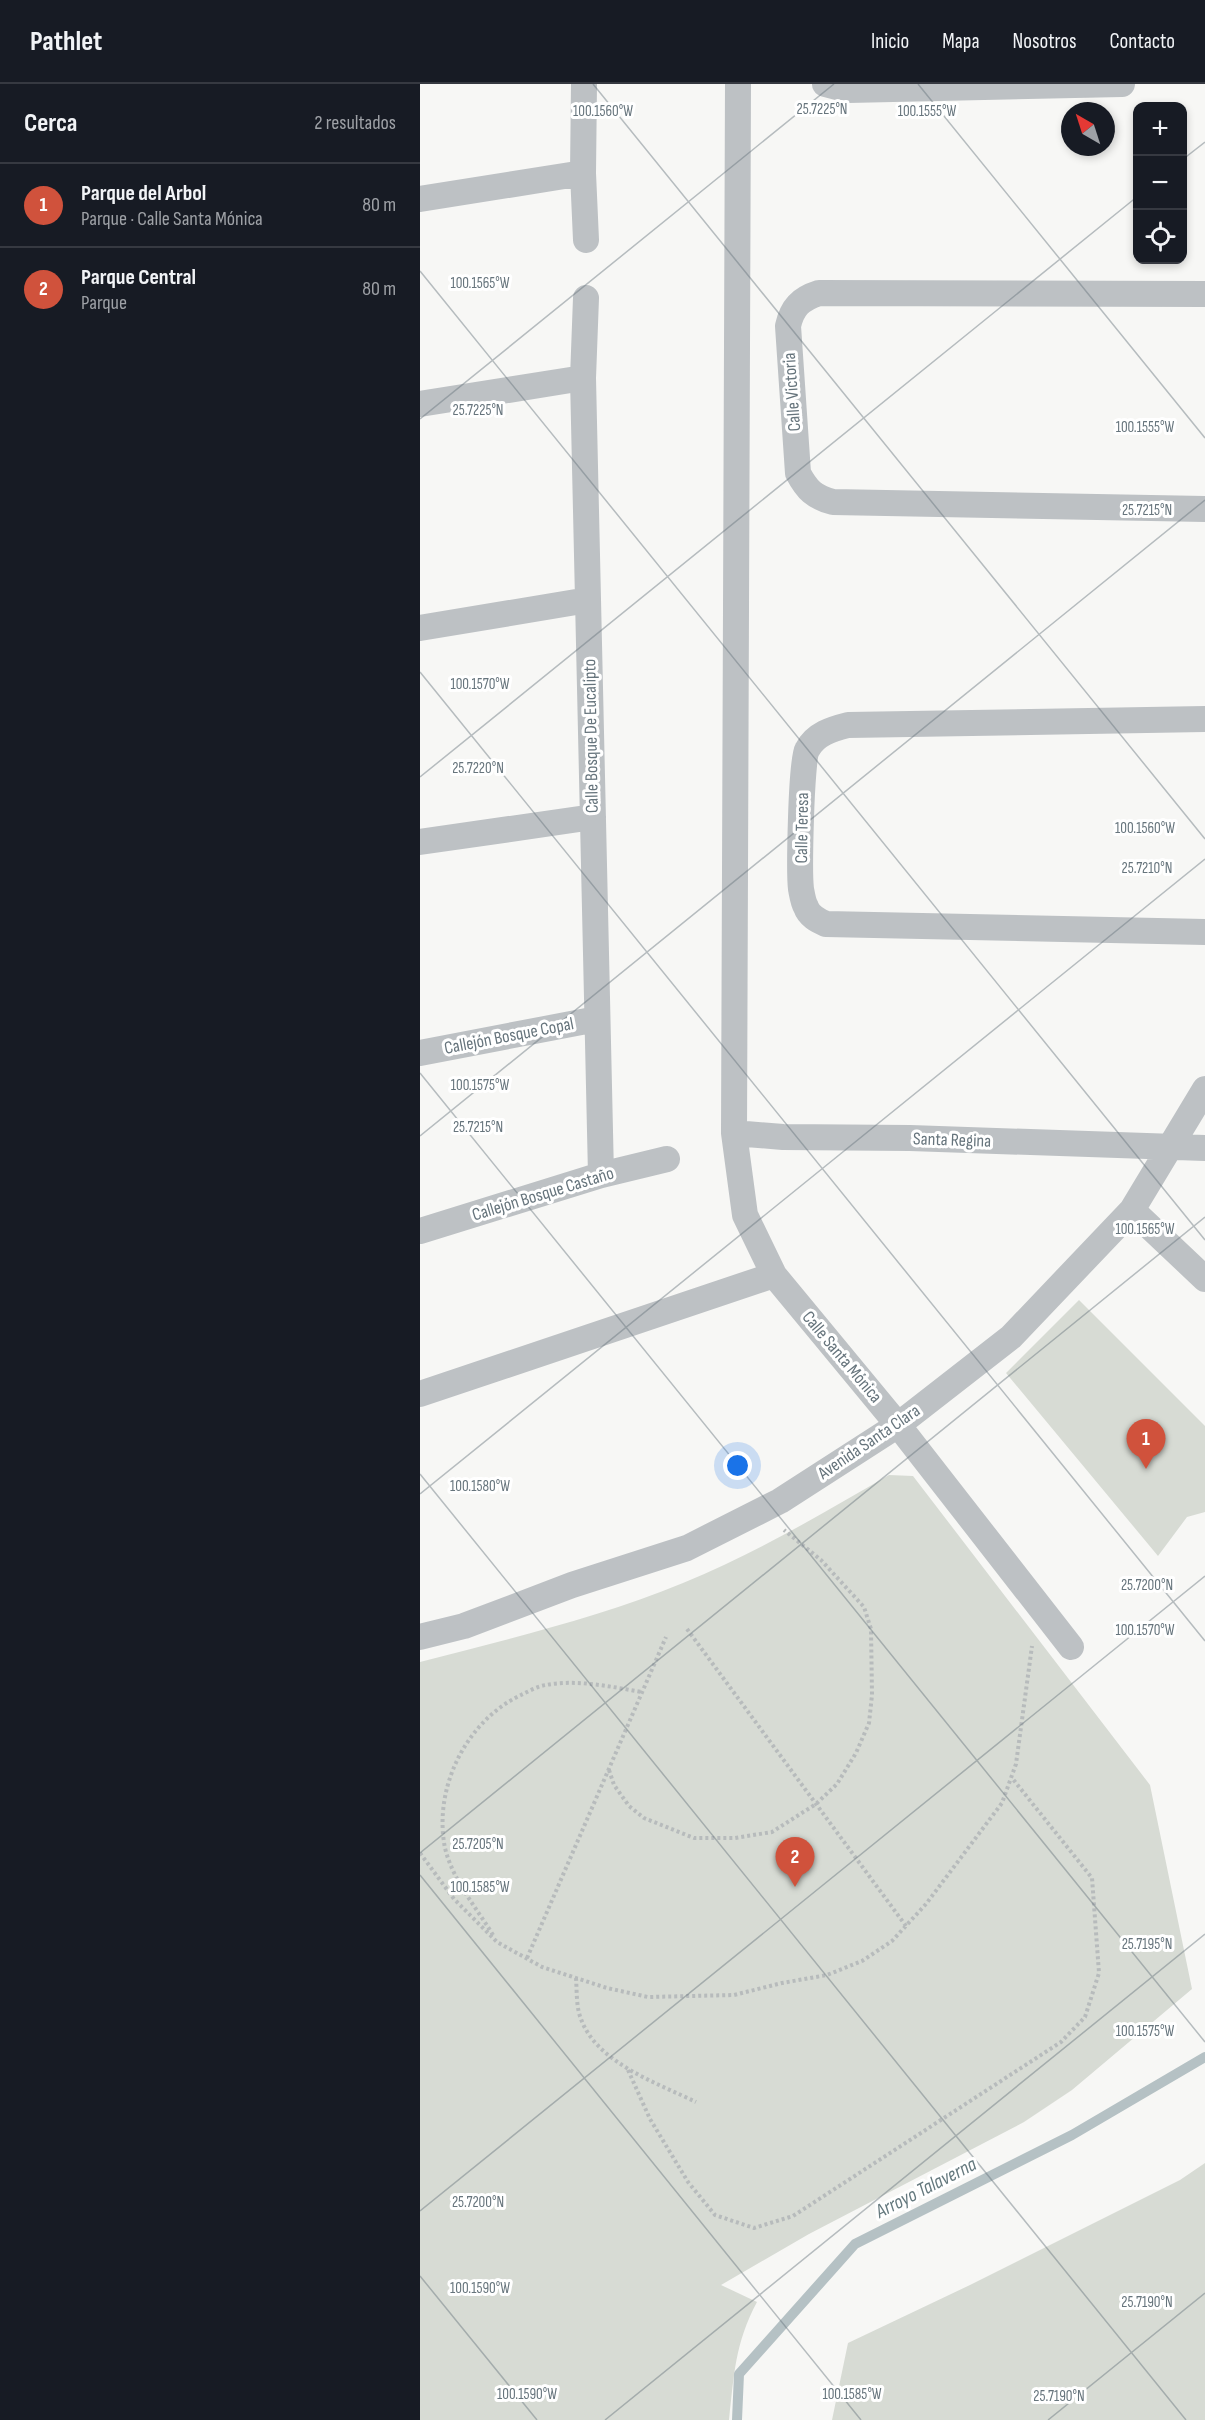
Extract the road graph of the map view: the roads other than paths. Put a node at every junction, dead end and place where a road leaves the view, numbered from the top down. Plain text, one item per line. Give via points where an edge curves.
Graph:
1 (584, 84) edge
2 (738, 84) edge
3 (825, 84) edge
4 (1122, 84) edge
5 (583, 173) junction
6 (420, 199) edge
7 (586, 240) dead end
8 (1205, 294) edge
9 (586, 298) dead end
10 (584, 378) junction
11 (420, 404) edge
12 (1205, 509) edge
13 (588, 600) junction
14 (420, 628) edge
15 (1205, 719) edge
16 (593, 817) junction
17 (420, 842) edge
18 (1205, 932) edge
19 (597, 1019) junction
20 (420, 1053) edge
21 (1205, 1089) edge
22 (734, 1133) junction
23 (1170, 1147) junction
24 (1205, 1148) edge
25 (667, 1159) dead end
26 (601, 1175) junction
27 (1132, 1210) junction
28 (421, 1229) edge
29 (774, 1275) junction
30 (1205, 1279) edge
31 (420, 1394) edge
32 (898, 1425) junction
33 (420, 1637) edge
34 (1071, 1647) dead end

1 - 5 street
2 - 22 street, Calle Santa Mónica
3 - 4 street via 848,90
5 - 6 street
5 - 7 street
8 - 12 street, Calle Victoria via 819,293 797,305 788,326 798,473 818,498 833,502
9 - 10 street, Calle Bosque De Eucalipto
10 - 11 street
10 - 13 street, Calle Bosque De Eucalipto
13 - 14 street
13 - 16 street, Calle Bosque De Eucalipto
15 - 18 street, Calle Teresa via 848,724 829,729 806,752 801,888 806,908 826,924
16 - 17 street
16 - 19 street, Calle Bosque De Eucalipto
19 - 20 street, Callejón Bosque Copal
19 - 26 street, Calle Bosque De Eucalipto
21 - 23 street, Avenida Santa Clara
22 - 23 street, Santa Regina
22 - 29 street, Calle Santa Mónica via 745,1215
23 - 24 street, Santa Regina
23 - 27 street, Avenida Santa Clara
25 - 26 street, Callejón Bosque Castaño
26 - 28 street, Callejón Bosque Castaño
27 - 30 street
27 - 32 street, Avenida Santa Clara via 1011,1337
29 - 31 street
29 - 32 street, Calle Santa Mónica
32 - 33 street, Avenida Santa Clara via 780,1501 687,1548 572,1585 464,1626
32 - 34 street, Calle Santa Mónica

